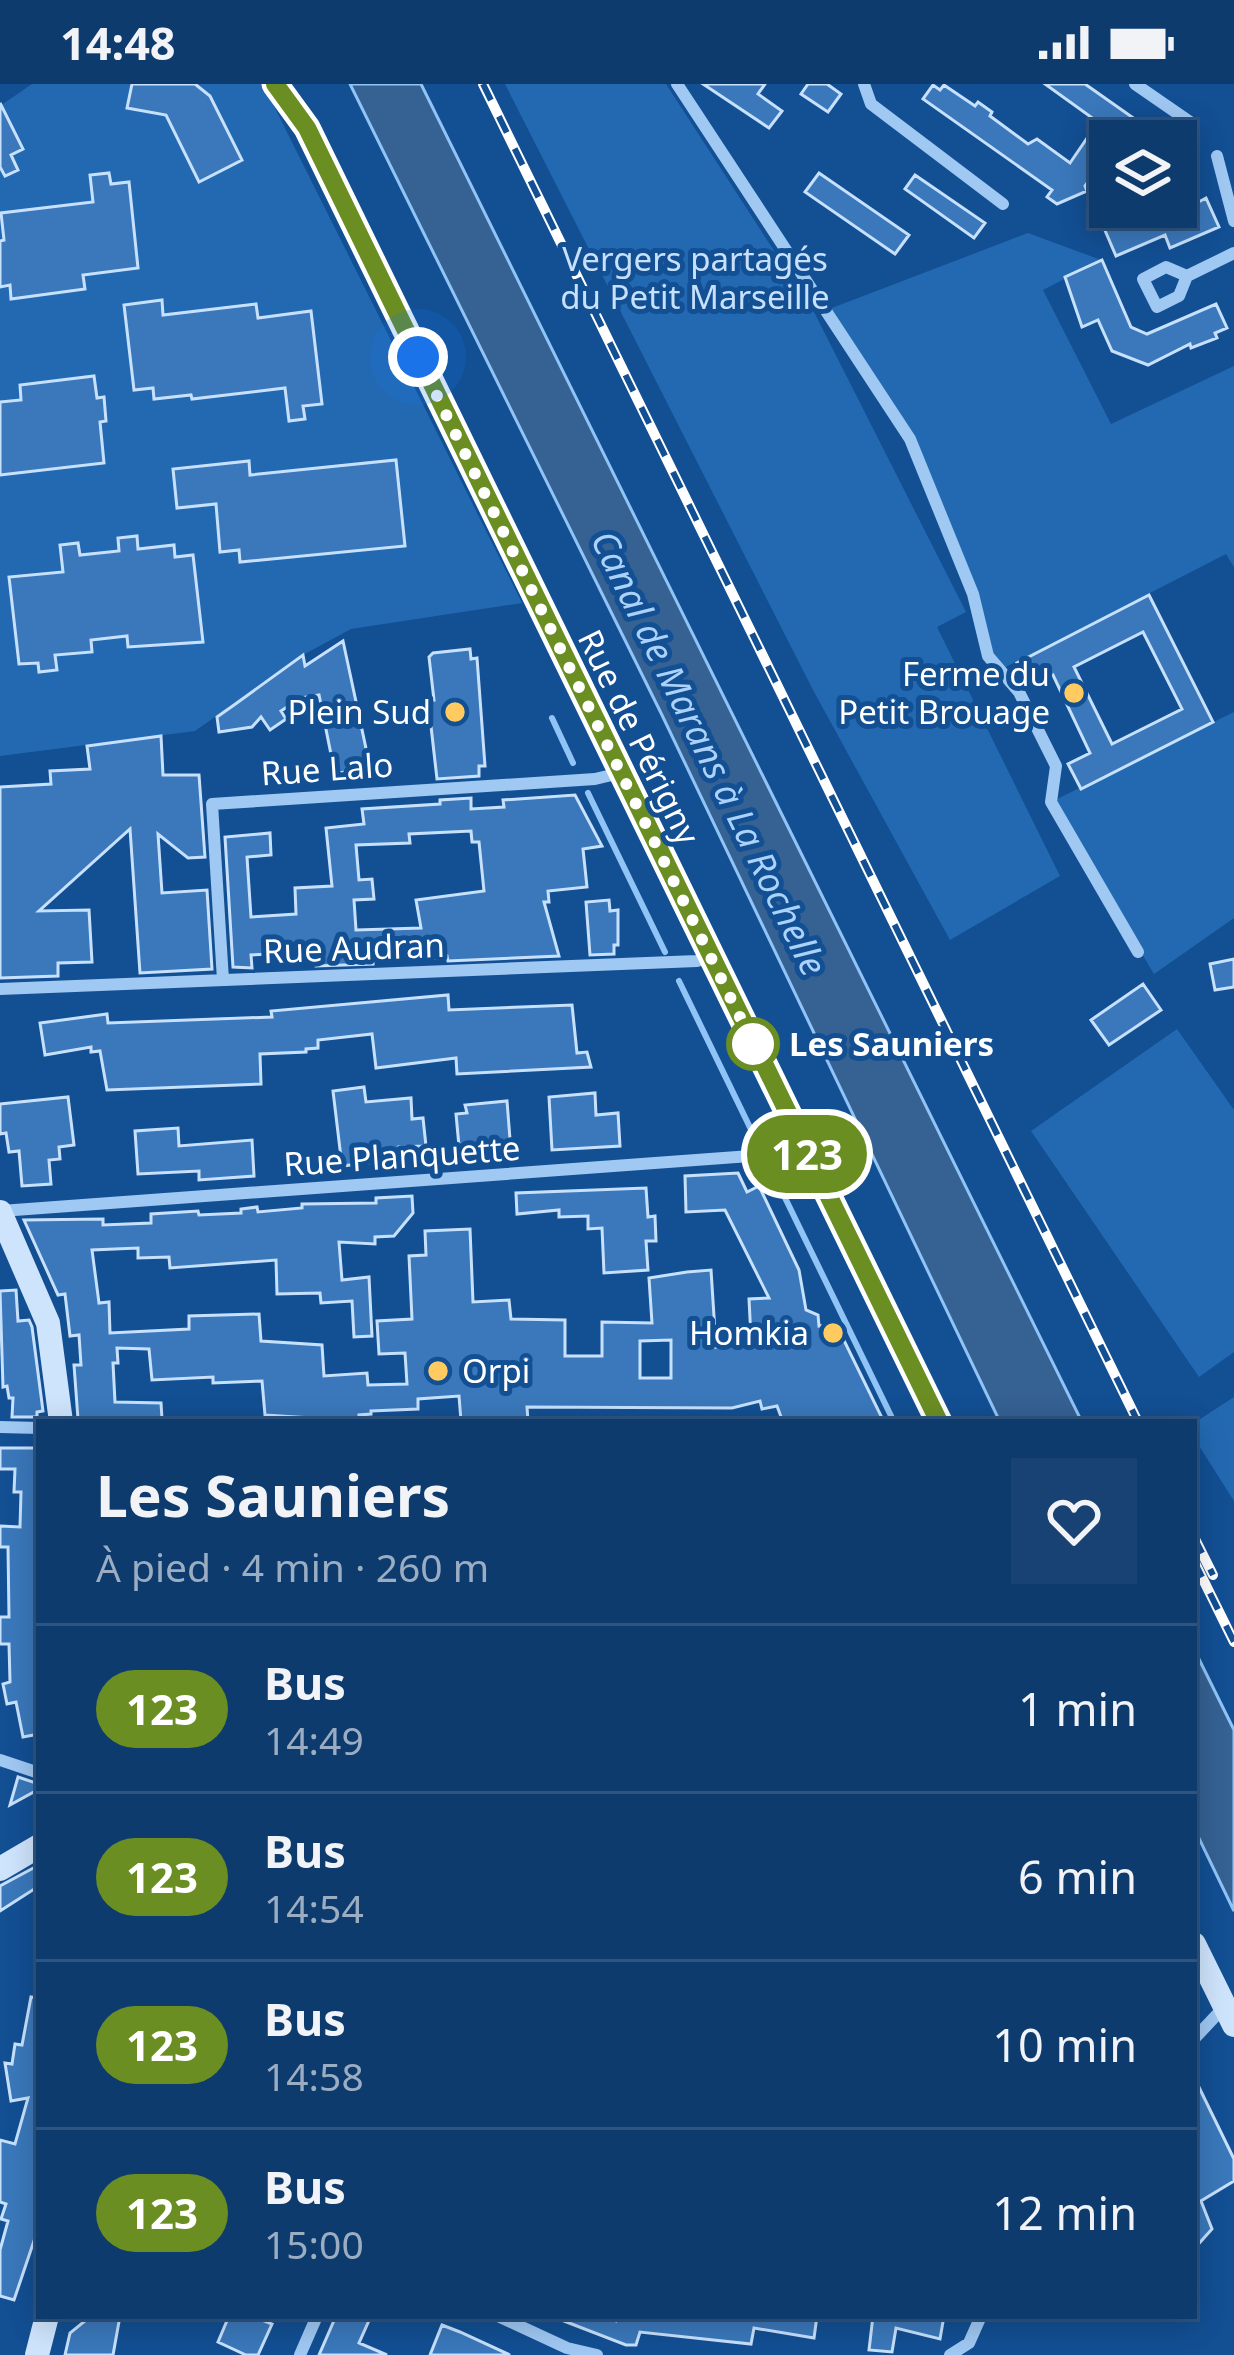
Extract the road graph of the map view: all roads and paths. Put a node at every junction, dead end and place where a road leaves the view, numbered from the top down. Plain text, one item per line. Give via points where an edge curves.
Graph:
1 (275, 84) edge
2 (677, 84) edge
3 (864, 84) edge
4 (1136, 84) edge
5 (1187, 120) edge
6 (1217, 156) dead end
7 (1003, 205) dead end
8 (1234, 221) edge
9 (1234, 253) edge
10 (1187, 276) dead end
11 (620, 772) junction
12 (1138, 952) dead end
13 (710, 958) junction
14 (224, 980) junction
15 (0, 989) edge
16 (806, 1152) junction
17 (0, 1211) edge
18 (61, 1419) edge
19 (938, 1419) edge
20 (0, 1427) edge
21 (36, 1428) edge
22 (0, 1760) edge
23 (36, 1771) edge
24 (36, 1848) edge
25 (0, 1869) edge
26 (1197, 1950) edge
27 (1229, 2016) edge
28 (1197, 2036) edge
29 (46, 2319) edge
30 (316, 2319) edge
31 (504, 2319) edge
32 (980, 2319) edge
33 (37, 2355) edge
34 (301, 2355) edge
35 (597, 2355) edge
36 (950, 2355) edge

1 - 11 street, Rue de Périgny via 307,128
2 - 12 street via 910,439 974,594 988,656 1019,692 1056,766 1051,802
3 - 7 street via 871,104
4 - 5 street
6 - 8 street
9 - 10 street
11 - 13 street, Rue de Périgny
11 - 14 street, Rue Lalo via 212,804
13 - 14 street, Rue Audran
13 - 16 street, Rue de Périgny
14 - 15 street, Rue Audran
16 - 17 street, Rue Planquette
16 - 19 street, Rue de Périgny
17 - 18 street via 49,1323
20 - 21 street
22 - 23 street
24 - 25 street
26 - 27 street
27 - 28 street
29 - 33 street
30 - 34 street
31 - 35 street
32 - 36 street via 969,2342

